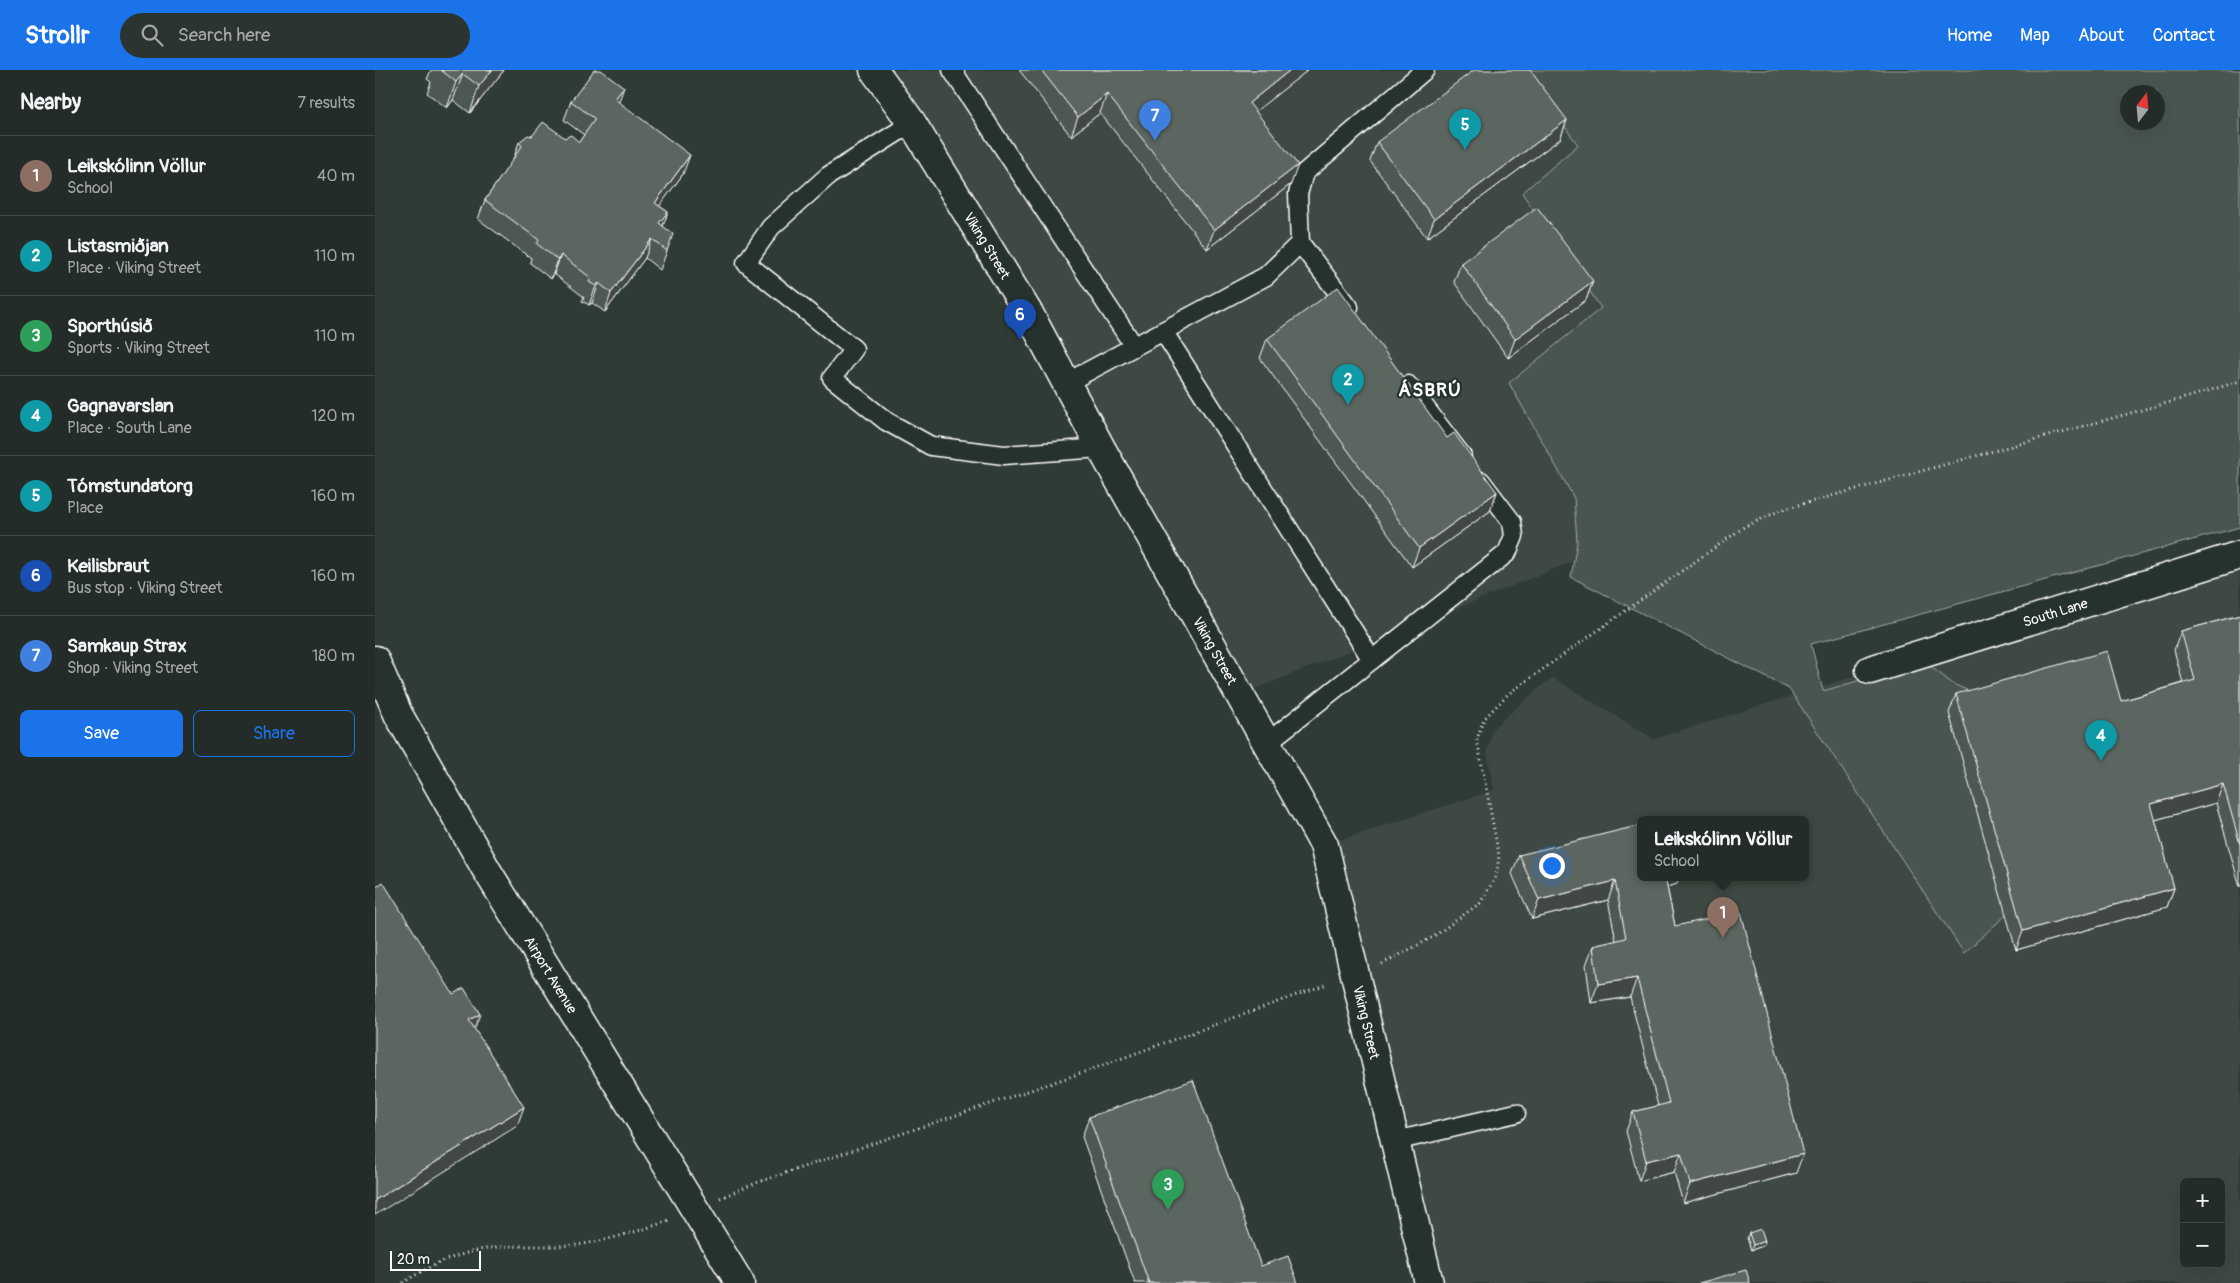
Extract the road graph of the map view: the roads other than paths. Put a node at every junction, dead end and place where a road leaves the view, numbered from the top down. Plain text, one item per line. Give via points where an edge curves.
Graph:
1 (874, 70) edge
2 (952, 70) edge
3 (1425, 70) edge
4 (912, 123) junction
5 (1300, 243) junction
6 (1359, 320) edge
7 (1163, 331) junction
8 (1134, 346) junction
9 (1400, 374) edge
10 (1066, 383) junction
11 (1101, 448) junction
12 (2240, 555) edge
13 (375, 660) edge
14 (1372, 660) junction
15 (1871, 670) dead end
16 (1268, 742) junction
17 (1516, 1113) dead end
18 (1395, 1141) junction
19 (740, 1283) edge
20 (1429, 1283) edge

1 - 4 street, Viking Street
2 - 8 lane
3 - 5 lane via 1304,173 1298,194
4 - 10 street, Viking Street via 1031,317
4 - 11 lane via 828,176 771,227 746,263 855,350 832,378 886,421 931,446 1004,454
5 - 6 lane
5 - 7 lane via 1266,276
7 - 8 lane
7 - 14 lane
8 - 10 lane
9 - 14 lane via 1512,522 1514,536 1507,553
10 - 11 street, Viking Street
11 - 16 street, Viking Street
12 - 15 street, South Lane
13 - 19 street, Airport Avenue via 399,714 487,869
14 - 16 lane
16 - 18 street, Viking Street via 1323,845
17 - 18 lane
18 - 20 street, Viking Street

